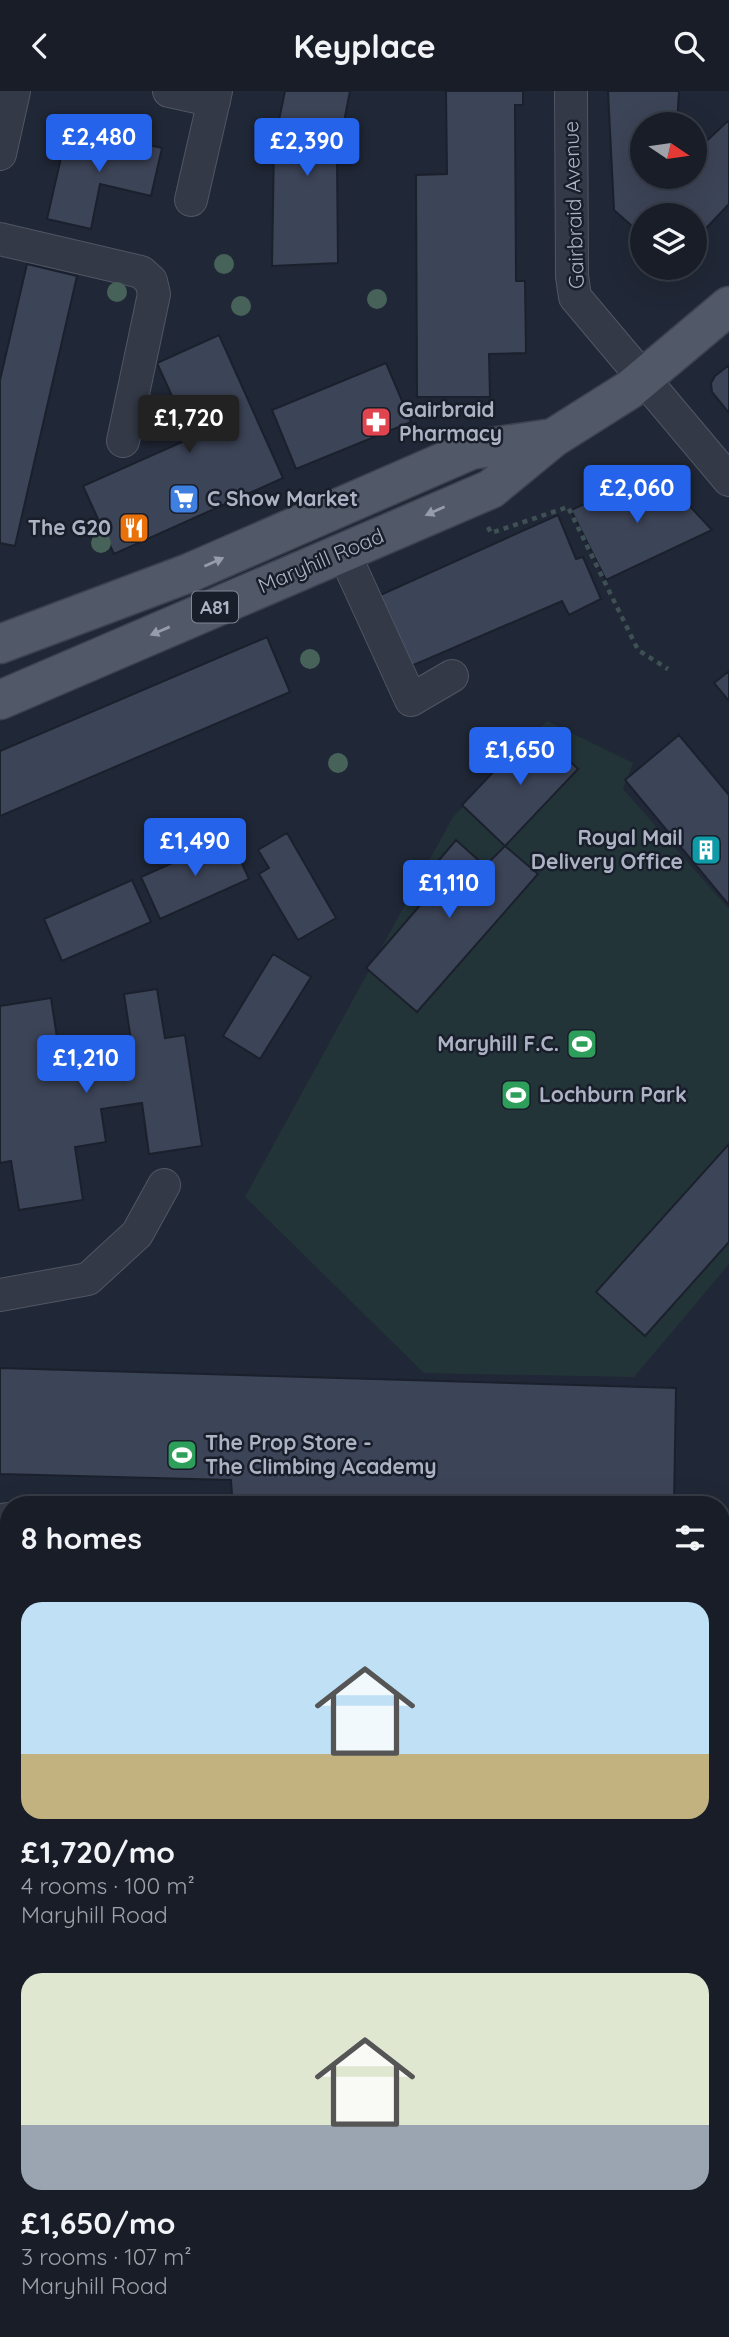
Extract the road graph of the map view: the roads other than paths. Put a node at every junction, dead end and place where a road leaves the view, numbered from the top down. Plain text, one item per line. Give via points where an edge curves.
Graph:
1 (14, 91) edge
2 (169, 91) edge
3 (571, 91) edge
4 (215, 96) edge
5 (0, 154) edge
6 (191, 200) dead end
7 (0, 239) edge
8 (729, 306) edge
9 (644, 379) junction
10 (553, 438) junction
11 (123, 441) dead end
12 (729, 480) edge
13 (343, 551) junction
14 (0, 645) edge
15 (452, 676) dead end
16 (0, 700) edge
17 (164, 1185) dead end
18 (0, 1295) edge

1 - 5 street
2 - 4 street
3 - 9 street, Gairbraid Avenue via 575,297
4 - 6 street
7 - 11 street via 141,272 151,281 154,294
8 - 9 main road, Maryhill Road / A81
9 - 10 main road, Maryhill Road / A81
9 - 12 street, Gairbraid Avenue
10 -> 13 main road, Maryhill Road / A81 via 491,489
14 -> 10 main road, Maryhill Road / A81 via 189,573 471,450
13 - 15 street via 411,700
13 -> 16 main road, Maryhill Road / A81
17 - 18 street via 137,1234 88,1279

